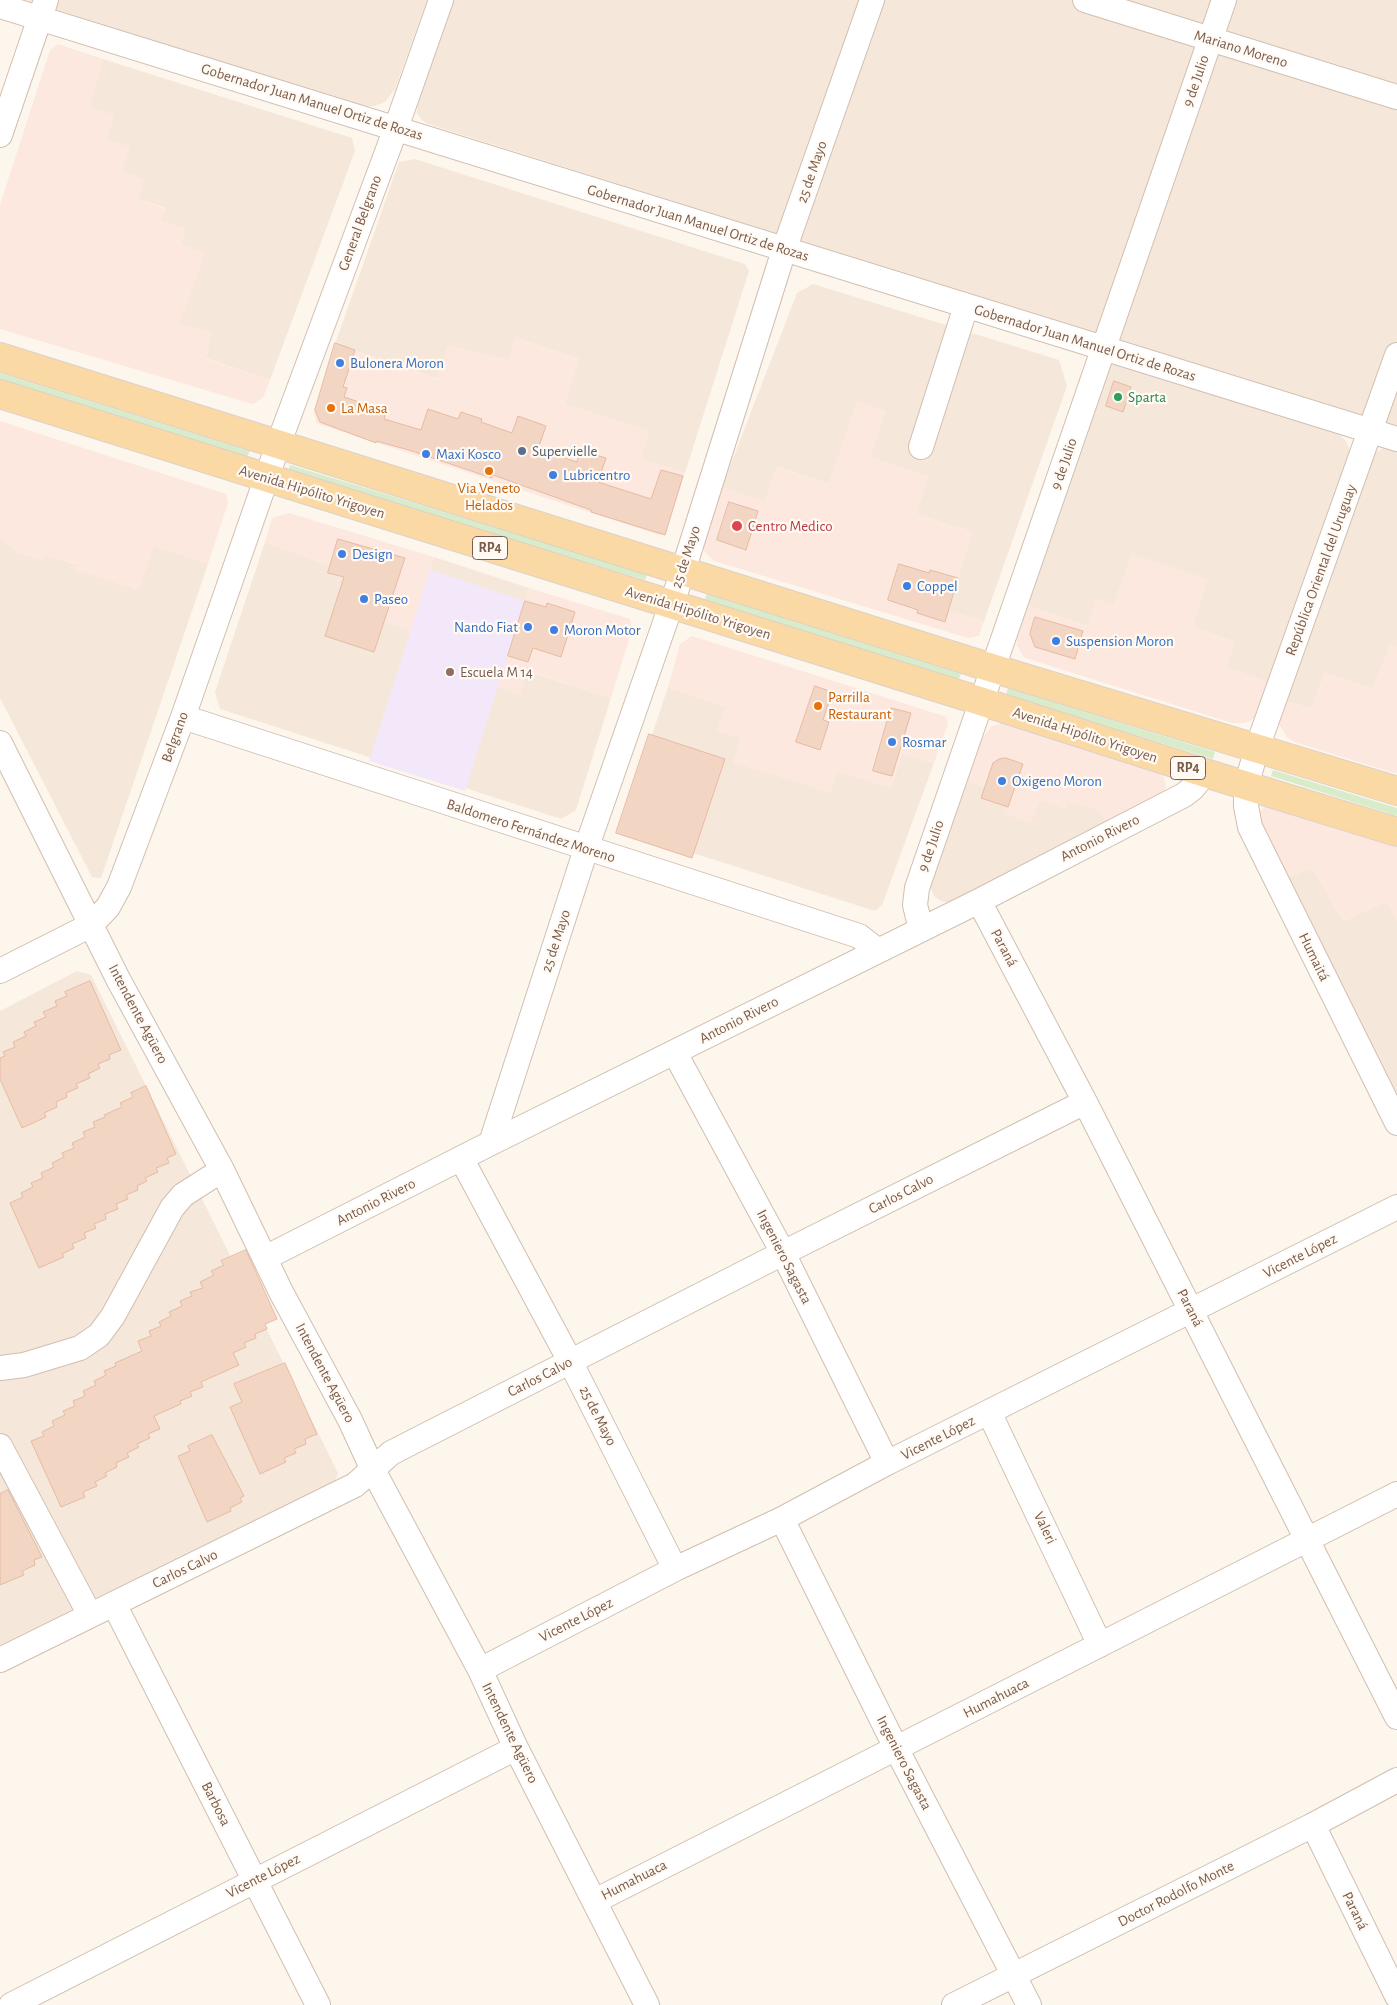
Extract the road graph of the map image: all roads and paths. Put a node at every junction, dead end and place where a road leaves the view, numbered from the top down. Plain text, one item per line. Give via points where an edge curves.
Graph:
1 (441, 0) edge
2 (872, 0) edge
3 (1085, 0) edge
4 (1224, 0) edge
5 (0, 6) edge
6 (43, 9) edge
7 (1210, 39) junction
8 (1397, 97) edge
9 (396, 128) junction
10 (0, 135) edge
11 (784, 250) junction
12 (966, 306) junction
13 (1104, 348) junction
14 (1397, 355) edge
15 (0, 357) edge
16 (0, 394) edge
17 (1371, 431) junction
18 (1397, 439) edge
19 (278, 445) junction
20 (922, 447) dead end
21 (266, 478) junction
22 (682, 571) junction
23 (670, 604) junction
24 (992, 668) junction
25 (980, 701) junction
26 (183, 717) junction
27 (0, 742) edge
28 (1258, 748) junction
29 (1205, 773) junction
30 (1246, 786) junction
31 (1397, 792) edge
32 (1397, 832) edge
33 (586, 849) junction
34 (979, 901) junction
35 (91, 925) junction
36 (921, 929) junction
37 (877, 950) junction
38 (0, 971) edge
39 (675, 1053) junction
40 (1085, 1102) junction
41 (1397, 1123) edge
42 (490, 1143) junction
43 (461, 1158) junction
44 (222, 1170) junction
45 (1397, 1207) edge
46 (783, 1253) junction
47 (265, 1258) junction
48 (1191, 1310) junction
49 (570, 1361) junction
50 (0, 1368) edge
51 (989, 1412) junction
52 (0, 1446) edge
53 (887, 1463) junction
54 (373, 1470) junction
55 (1397, 1494) edge
56 (782, 1519) junction
57 (1307, 1540) junction
58 (675, 1569) junction
59 (114, 1604) junction
60 (90, 1615) junction
61 (1100, 1645) junction
62 (0, 1660) edge
63 (480, 1670) junction
64 (1397, 1717) edge
65 (516, 1748) junction
66 (896, 1748) junction
67 (1397, 1780) edge
68 (1313, 1825) junction
69 (255, 1880) junction
70 (594, 1901) junction
71 (1014, 1976) junction
72 (1397, 1996) edge
73 (640, 2002) edge
74 (11, 2005) edge
75 (318, 2005) edge
76 (954, 2005) edge
77 (1029, 2005) edge

1 - 9 street, General Belgrano
2 - 11 street, 25 de Mayo
3 - 7 street, Mariano Moreno
4 - 7 street, 9 de Julio
5 - 6 street, Gobernador Juan Manuel Ortiz de Rozas
6 - 9 street, Gobernador Juan Manuel Ortiz de Rozas
6 - 10 street
7 - 8 street, Mariano Moreno
7 - 13 street, 9 de Julio
9 - 11 street, Gobernador Juan Manuel Ortiz de Rozas
9 - 19 street, General Belgrano
11 - 12 street, Gobernador Juan Manuel Ortiz de Rozas
11 - 22 street, 25 de Mayo
12 - 13 street, Gobernador Juan Manuel Ortiz de Rozas
12 - 20 street
13 - 17 street, Gobernador Juan Manuel Ortiz de Rozas
13 - 24 street, 9 de Julio
14 - 17 street, República Oriental del Uruguay
15 - 19 main road, RP4
16 - 21 main road, Avenida Hipólito Yrigoyen / RP4
17 - 18 street, Gobernador Juan Manuel Ortiz de Rozas
17 - 28 street, República Oriental del Uruguay
19 - 21 street, Belgrano
19 - 22 main road, RP4
21 - 23 main road, Avenida Hipólito Yrigoyen / RP4
21 - 26 street, Belgrano
22 - 23 street, 25 de Mayo
22 - 24 main road, RP4
23 - 25 main road, Avenida Hipólito Yrigoyen / RP4
23 - 33 street, 25 de Mayo
24 - 25 street, 9 de Julio
24 - 28 main road, RP4
25 - 29 main road, Avenida Hipólito Yrigoyen / RP4
25 - 36 street, 9 de Julio via 917,888 915,905
26 - 33 street, Baldomero Fernández Moreno
26 - 35 street, Belgrano via 119,887 108,907
27 - 35 street, Intendente Agüero
28 - 30 street, República Oriental del Uruguay
28 - 31 main road, RP4
29 - 30 main road, Avenida Hipólito Yrigoyen / RP4
29 - 34 street, Antonio Rivero via 1194,788 1184,794
30 - 32 main road, Avenida Hipólito Yrigoyen / RP4
30 - 41 street, Humaitá via 1250,827
33 - 37 street, Baldomero Fernández Moreno via 858,936
33 - 42 street, 25 de Mayo
34 - 36 street, Antonio Rivero
34 - 40 street, Paraná
35 - 38 street, Belgrano
35 - 44 street, Intendente Agüero
36 - 37 street, Antonio Rivero
37 - 39 street, Antonio Rivero
39 - 42 street, Antonio Rivero
39 - 46 street, Ingeniero Sagasta
40 - 46 street, Carlos Calvo
40 - 48 street, Paraná
42 - 43 street, Antonio Rivero
43 - 47 street, Antonio Rivero
43 - 49 street, 25 de Mayo
44 - 47 street, Intendente Agüero
44 - 50 street via 182,1195 172,1208 100,1335 80,1348 24,1365
45 - 48 street, Vicente López
46 - 49 street, Carlos Calvo
46 - 53 street, Ingeniero Sagasta
47 - 54 street, Intendente Agüero
48 - 51 street, Vicente López
48 - 57 street, Paraná
49 - 54 street, Carlos Calvo via 391,1453
49 - 58 street, 25 de Mayo
51 - 53 street, Vicente López
51 - 61 street, Valeri
52 - 60 street
53 - 56 street, Vicente López
54 - 59 street, Carlos Calvo via 355,1485
54 - 63 street, Intendente Agüero
55 - 57 street, Humahuaca
56 - 58 street, Vicente López
56 - 66 street, Ingeniero Sagasta
57 - 61 street, Humahuaca
57 - 64 street, Paraná
58 - 63 street, Vicente López
59 - 60 street, Carlos Calvo
59 - 69 street, Barbosa
60 - 62 street, Carlos Calvo
61 - 66 street, Humahuaca
63 - 65 street, Intendente Agüero
65 - 69 street, Vicente López
65 - 70 street, Intendente Agüero
66 - 70 street, Humahuaca
66 - 71 street, Ingeniero Sagasta
67 - 68 street, Doctor Rodolfo Monte
68 - 71 street, Doctor Rodolfo Monte
68 - 72 street, Paraná
69 - 74 street, Vicente López
69 - 75 street, Barbosa
70 - 73 street, Intendente Agüero
71 - 76 street, Doctor Rodolfo Monte
71 - 77 street, Ingeniero Sagasta

